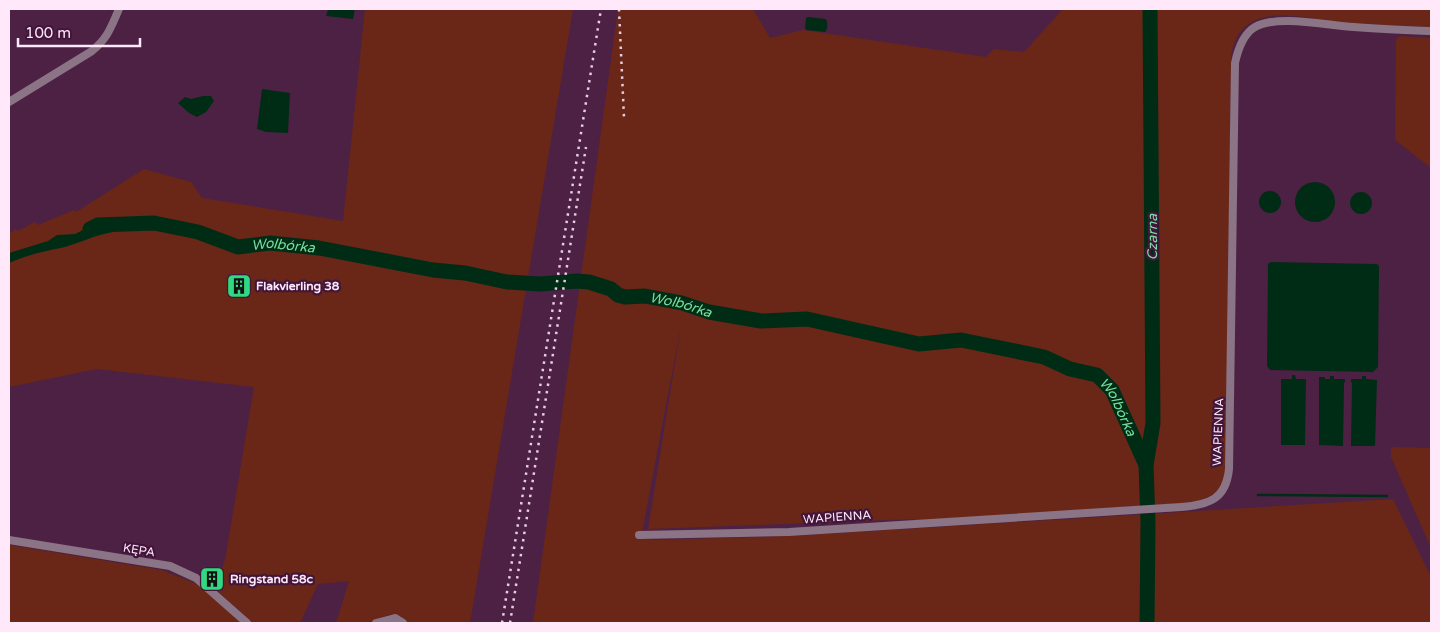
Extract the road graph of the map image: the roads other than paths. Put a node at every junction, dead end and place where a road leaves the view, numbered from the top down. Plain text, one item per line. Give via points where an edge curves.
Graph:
1 (118, 9) edge
2 (1431, 31) edge
3 (9, 102) edge
4 (639, 536) dead end
5 (9, 540) edge
6 (247, 623) edge
7 (376, 623) edge
8 (402, 623) edge

1 - 3 street via 102,43
2 - 4 street, WAPIENNA via 1272,22 1254,28 1243,39 1235,63 1228,477 1216,498 1200,506 1181,508 789,532
5 - 6 street, KĘPA via 170,566 196,578
7 - 8 street via 395,618

